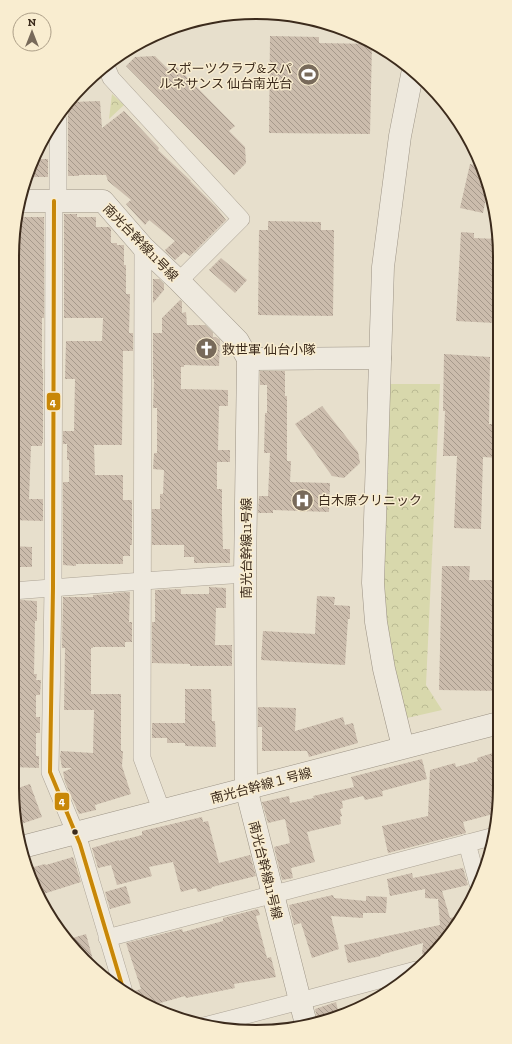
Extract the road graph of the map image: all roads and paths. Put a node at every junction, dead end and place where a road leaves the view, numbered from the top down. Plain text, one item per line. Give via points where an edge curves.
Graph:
1 (108, 71) edge
2 (412, 78) edge
3 (58, 126) edge
4 (26, 201) edge
5 (56, 201) junction
6 (144, 247) junction
7 (179, 281) junction
8 (380, 358) junction
9 (248, 359) junction
10 (245, 574) junction
11 (143, 581) junction
12 (52, 588) junction
13 (19, 590) edge
14 (493, 724) edge
15 (403, 747) junction
16 (247, 789) junction
17 (161, 811) junction
18 (75, 833) junction
19 (487, 838) edge
20 (468, 843) junction
21 (26, 846) edge
22 (476, 876) edge
23 (273, 894) junction
24 (107, 938) junction
25 (403, 974) edge
26 (121, 983) edge
27 (300, 1002) junction
28 (305, 1019) edge
29 (220, 1022) edge

1 - 7 street via 111,78 241,219
2 - 8 street via 400,136 383,267
3 - 5 street
4 - 5 street, 南光台幹線11号線
5 - 6 street, 南光台幹線11号線 via 103,201
5 - 12 street
6 - 7 street, 南光台幹線11号線
6 - 11 street
7 - 9 street, 南光台幹線11号線 via 238,341
8 - 9 street
8 - 15 street via 373,583 384,669
9 - 10 street, 南光台幹線11号線
10 - 11 street
10 - 16 street, 南光台幹線11号線
11 - 12 street
11 - 17 street via 142,758
12 - 13 street
12 - 18 street via 50,772
14 - 15 street, 南光台幹線１号線
15 - 16 street, 南光台幹線１号線
16 - 17 street, 南光台幹線１号線
16 - 23 street, 南光台幹線11号線
17 - 18 street, 南光台幹線１号線
18 - 21 street, 南光台幹線１号線
18 - 24 street
19 - 20 street
20 - 22 street
20 - 23 street
23 - 24 street
23 - 27 street, 南光台幹線11号線
24 - 26 street
25 - 27 street
27 - 28 street, 南光台幹線11号線
27 - 29 street

